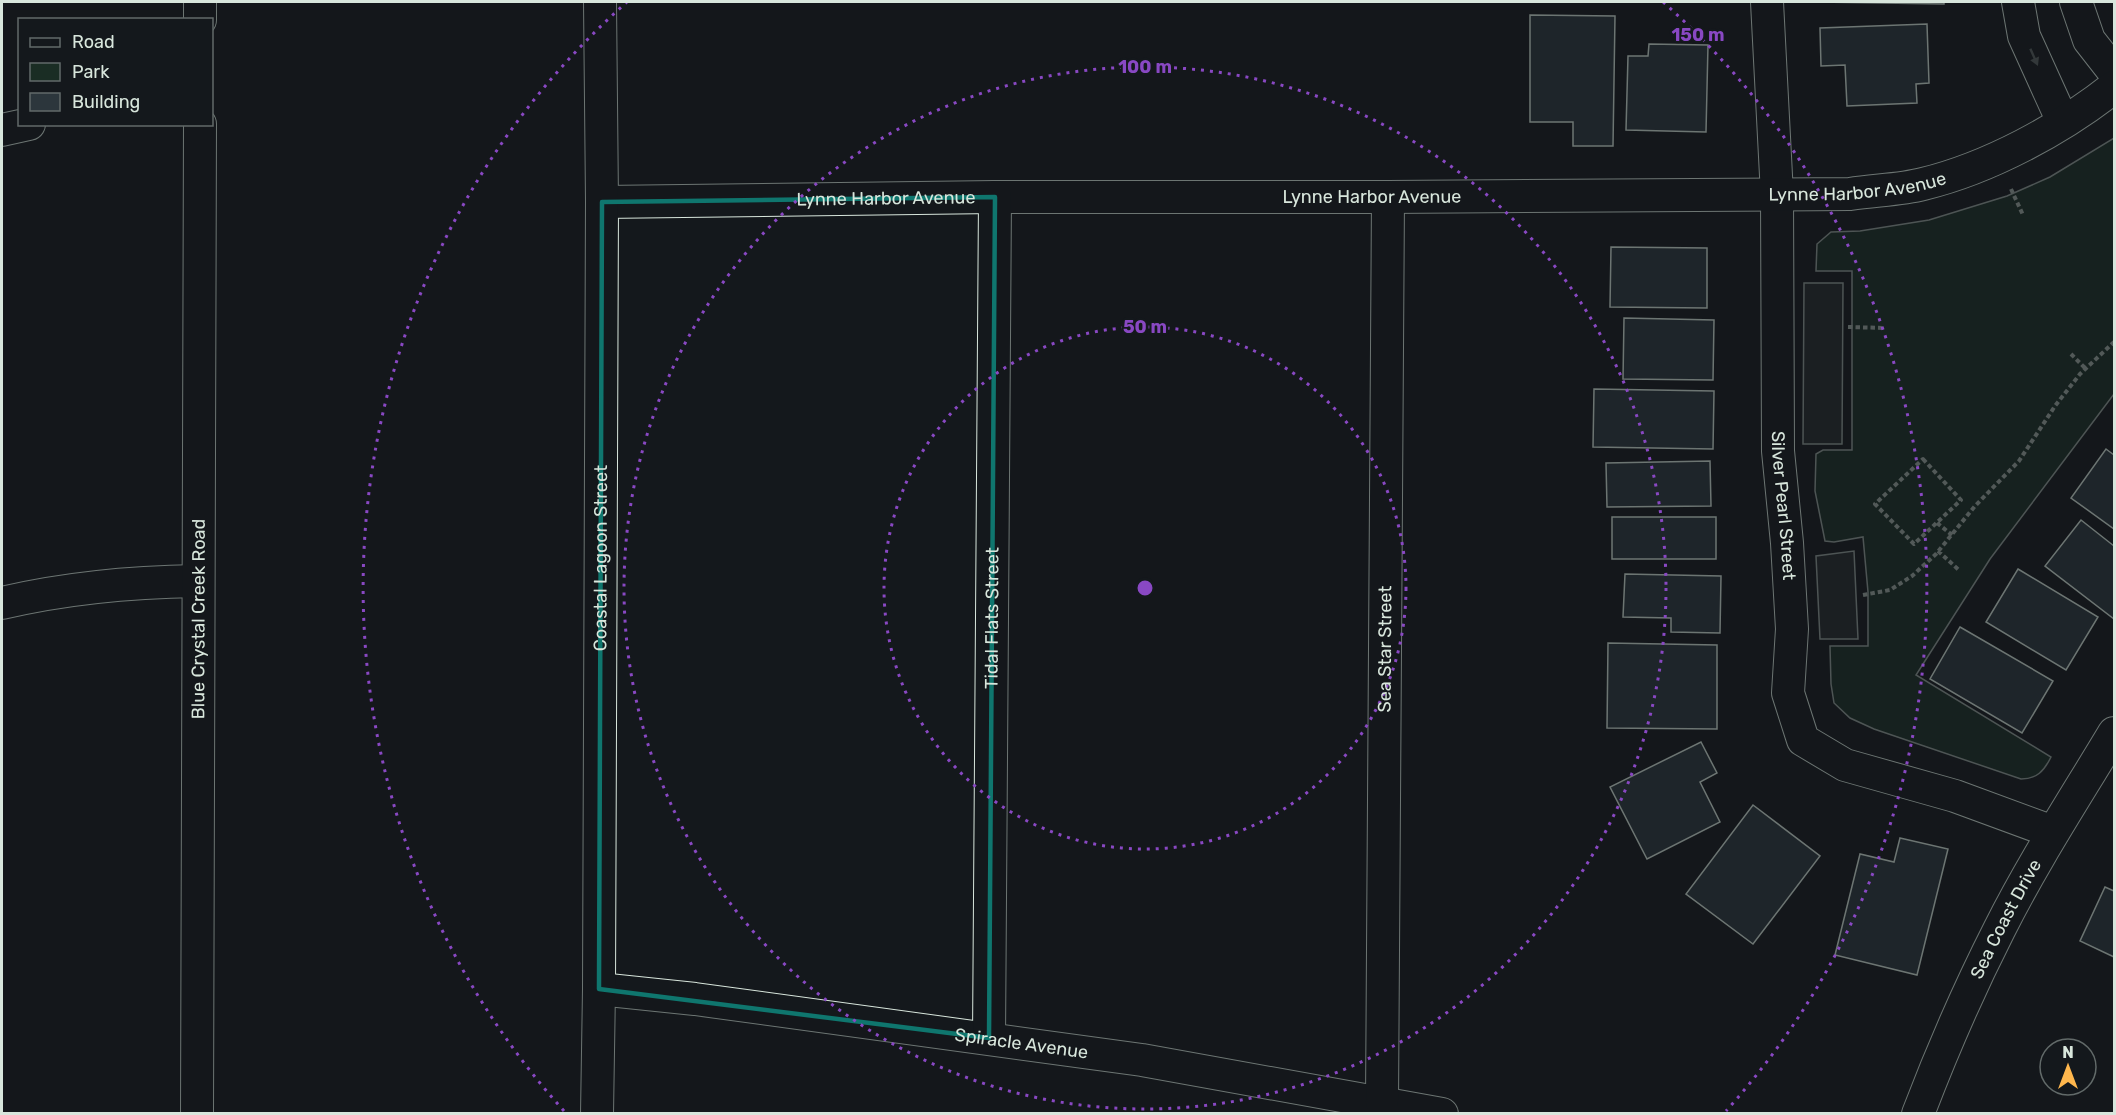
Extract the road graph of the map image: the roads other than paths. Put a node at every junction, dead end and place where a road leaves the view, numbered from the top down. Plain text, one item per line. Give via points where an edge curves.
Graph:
1 (200, 2) edge
2 (600, 2) edge
3 (1767, 2) edge
4 (2018, 2) edge
5 (2076, 2) edge
6 (200, 18) edge
7 (2115, 72) edge
8 (2115, 87) edge
9 (2063, 122) junction
10 (21, 126) edge
11 (200, 126) edge
12 (2, 130) edge
13 (1777, 195) junction
14 (995, 197) junction
15 (1388, 197) junction
16 (602, 202) junction
17 (197, 581) junction
18 (2, 603) edge
19 (2115, 733) edge
20 (2053, 832) junction
21 (599, 989) junction
22 (989, 1038) junction
23 (1382, 1102) junction
24 (197, 1113) edge
25 (597, 1113) edge
26 (1442, 1113) edge
27 (1918, 1113) edge

1 - 6 street
2 - 16 street, Coastal Lagoon Street
3 - 13 street, Silver Pearl Street
4 -> 9 street via 2024,36
5 - 7 street via 2090,40
8 - 9 street, Lynne Harbor Avenue
9 - 13 street, Lynne Harbor Avenue via 1995,160 1923,184 1850,194
10 - 12 street
11 - 17 street, Blue Crystal Creek Road
13 - 15 street, Lynne Harbor Avenue
13 - 20 street, Silver Pearl Street via 1778,451 1792,629 1788,693 1803,740 1845,765 1955,796
14 - 15 street, Lynne Harbor Avenue
14 - 16 street, Lynne Harbor Avenue
14 - 22 street, Tidal Flats Street
15 - 23 street, Sea Star Street
16 - 21 street, Coastal Lagoon Street
17 - 18 street via 88,587
17 - 24 street, Blue Crystal Creek Road
19 - 20 street, Sea Coast Drive
20 - 27 street, Sea Coast Drive via 1999,929
21 - 22 street, Spiracle Avenue
21 - 25 street, Coastal Lagoon Street
22 - 23 street, Spiracle Avenue
23 - 26 street, Spiracle Avenue

